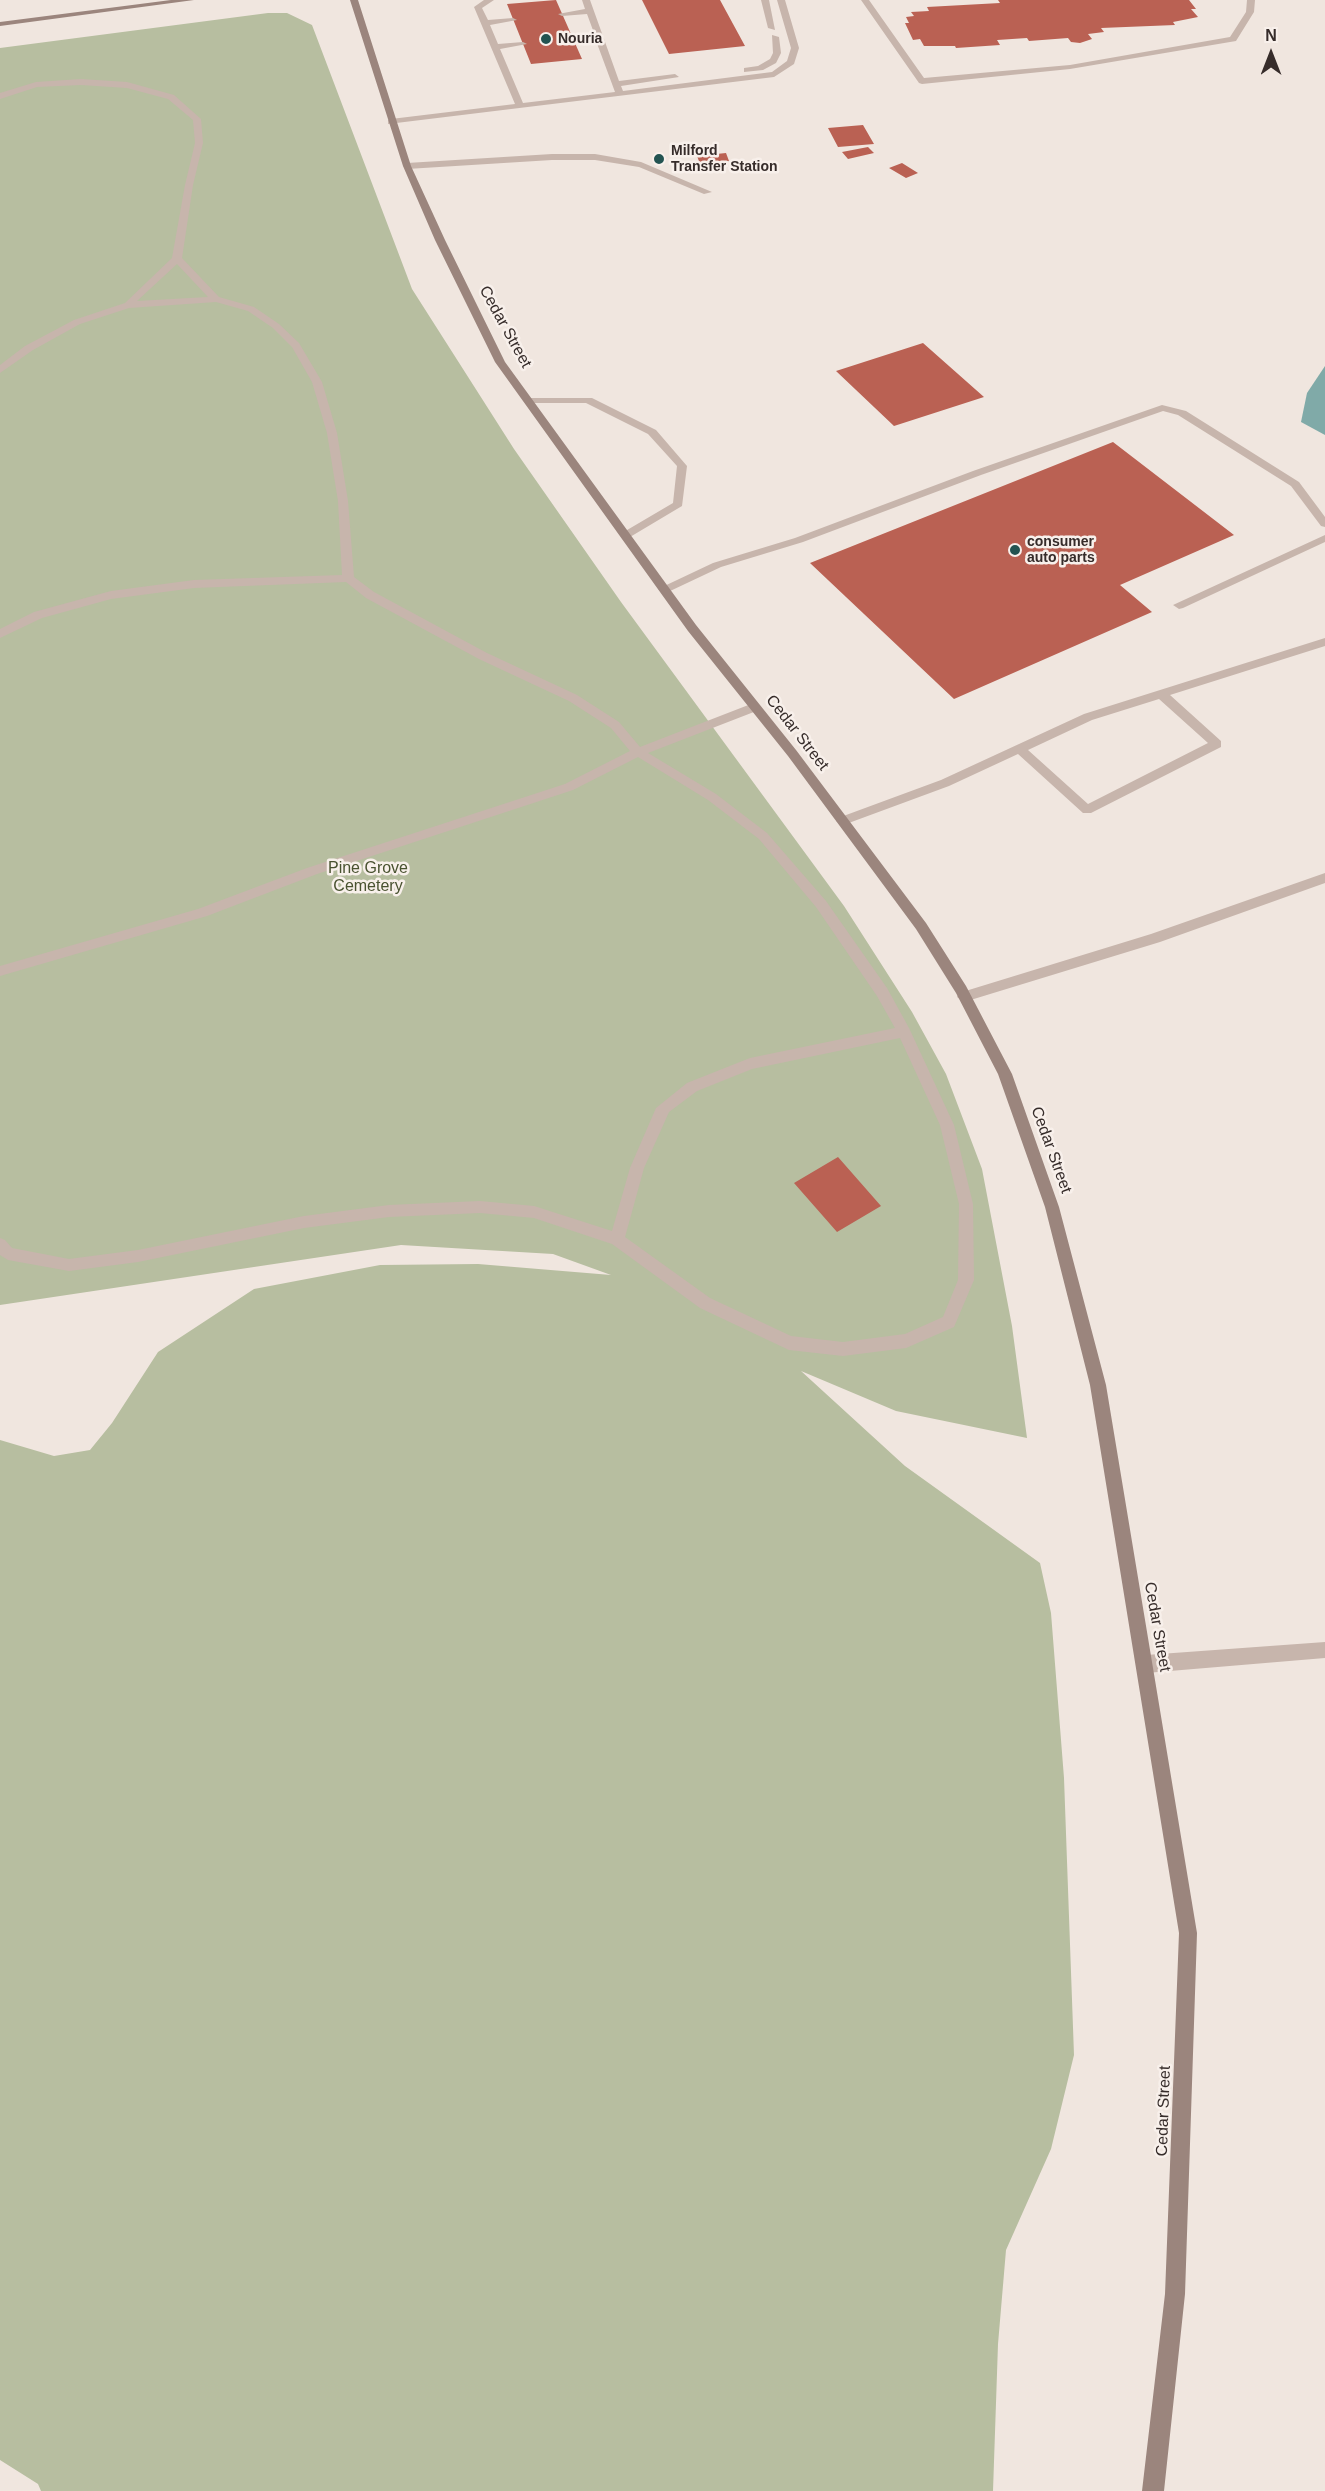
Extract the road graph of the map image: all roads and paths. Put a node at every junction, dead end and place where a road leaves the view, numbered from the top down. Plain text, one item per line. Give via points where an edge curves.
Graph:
1 (189, 0) edge
2 (354, 0) edge
3 (490, 0) edge
4 (586, 0) edge
5 (765, 0) edge
6 (781, 0) edge
7 (865, 0) edge
8 (1251, 0) edge
9 (590, 11) junction
10 (562, 14) dead end
11 (513, 20) dead end
12 (484, 23) junction
13 (0, 24) edge
14 (598, 35) junction
15 (573, 39) dead end
16 (523, 44) dead end
17 (495, 47) junction
18 (616, 84) junction
19 (620, 95) junction
20 (0, 96) edge
21 (520, 106) junction
22 (391, 122) junction
23 (407, 166) junction
24 (707, 192) dead end
25 (177, 259) junction
26 (216, 299) junction
27 (128, 305) junction
28 (0, 370) edge
29 (528, 401) junction
30 (1325, 524) edge
31 (626, 535) junction
32 (1325, 538) edge
33 (348, 579) junction
34 (664, 589) junction
35 (1179, 605) dead end
36 (0, 634) edge
37 (1325, 642) edge
38 (1161, 694) junction
39 (755, 707) junction
40 (1019, 748) junction
41 (638, 752) junction
42 (843, 821) junction
43 (1325, 878) edge
44 (0, 971) edge
45 (964, 997) junction
46 (904, 1032) junction
47 (617, 1239) junction
48 (0, 1244) edge
49 (1325, 1650) edge
50 (1146, 1664) junction
51 (1153, 2491) edge

1 - 13 main road
2 - 22 main road, Cedar Street
3 - 12 street via 478,7
4 - 9 street
5 - 18 street via 777,53 773,62 760,68
6 - 19 street via 795,48 791,63 774,74
7 - 8 street via 922,81 1070,67 1233,39 1250,12
9 - 10 street
9 - 14 street
11 - 12 street
12 - 17 street
14 - 15 street
14 - 18 street
16 - 17 street
17 - 21 street
18 - 19 street
19 - 21 street
20 - 25 street via 36,86 70,83 127,86 171,97 197,119 199,143
21 - 22 street
22 - 23 main road, Cedar Street
23 - 24 street via 595,157 641,165
23 - 29 main road, Cedar Street via 500,362
25 - 26 street
25 - 27 street
26 - 27 street
26 - 33 street via 251,309 276,326 296,345 317,382 332,434 343,501
27 - 28 street via 77,321
29 - 31 main road, Cedar Street
29 - 31 street via 588,400 652,432 682,466 678,504
30 - 34 street via 1294,484 1182,413 1162,408 977,472 799,540 717,565
31 - 34 main road, Cedar Street
32 - 35 street
33 - 36 street via 194,584 111,595 38,615
33 - 41 street via 483,656 573,698 615,725
34 - 39 main road, Cedar Street
37 - 38 street
38 - 40 street via 1088,717
38 - 40 street via 1217,744 1087,810
39 - 41 street
39 - 42 main road, Cedar Street
40 - 42 street via 945,783
41 - 44 street via 569,787 312,871 202,913
41 - 46 street via 712,797 763,836 821,904 882,992
42 - 45 main road, Cedar Street via 921,926
43 - 45 street via 1155,938
45 - 50 main road, Cedar Street via 1005,1074 1052,1207 1098,1385
46 - 47 street via 750,1064 692,1087 663,1108 637,1168
46 - 47 street via 947,1125 966,1204 966,1280 949,1322 906,1341 843,1349 789,1343 705,1303
47 - 48 street via 534,1212 480,1207 389,1211 315,1221 138,1256 69,1265 8,1254
49 - 50 street
50 - 51 main road, Cedar Street via 1188,1933 1175,2294

